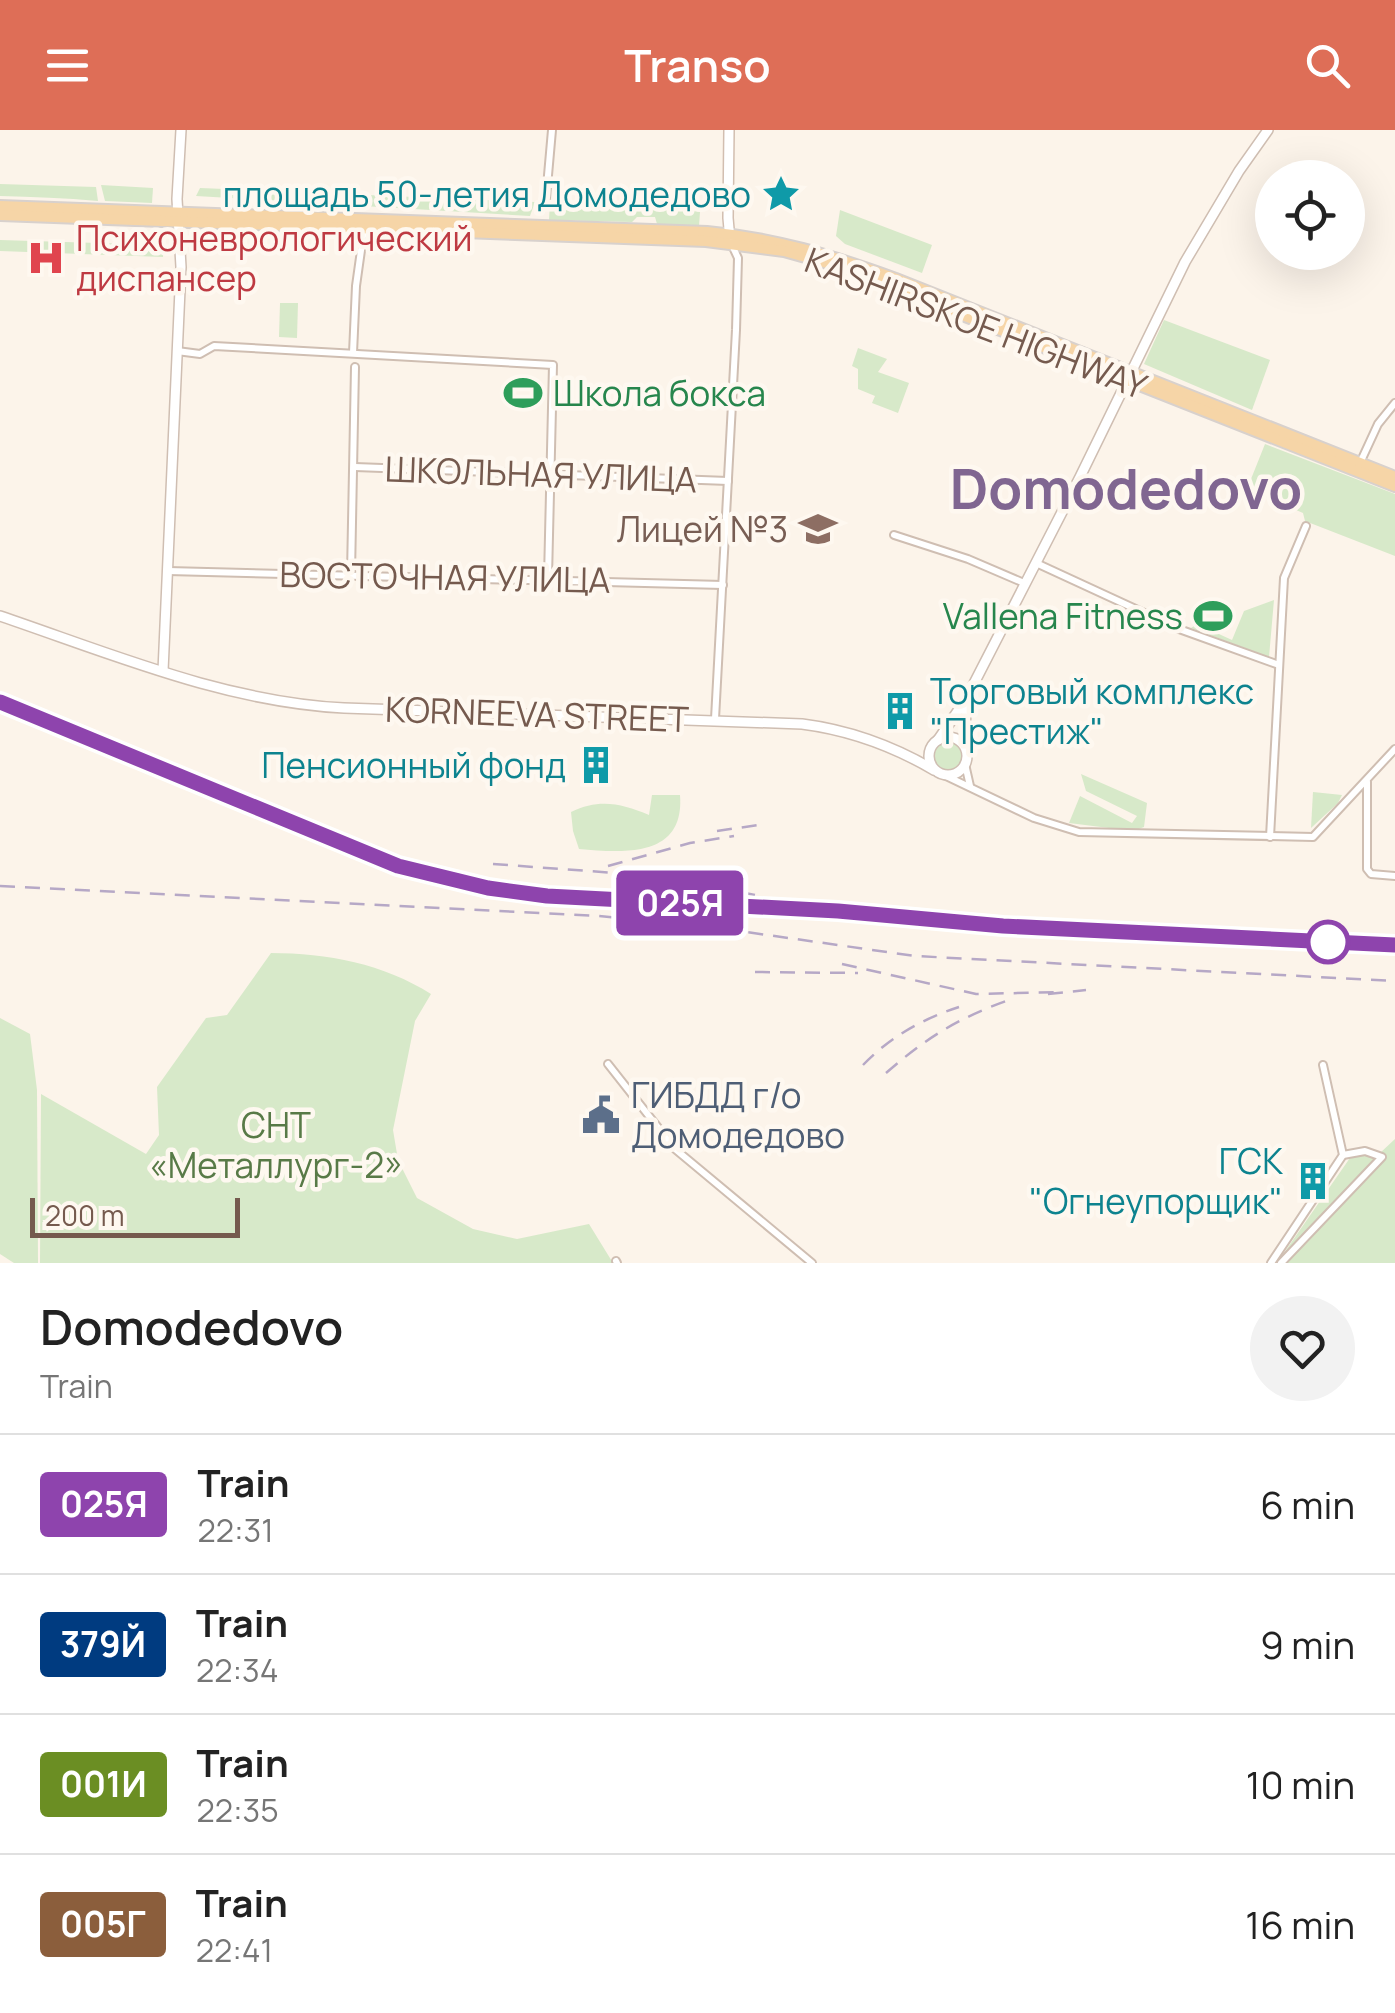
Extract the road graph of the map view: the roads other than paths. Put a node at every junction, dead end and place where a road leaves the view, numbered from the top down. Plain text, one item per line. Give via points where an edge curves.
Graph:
1 (181, 130) edge
2 (552, 130) edge
3 (729, 130) edge
4 (1262, 133) edge
5 (546, 198) dead end
6 (0, 206) edge
7 (0, 215) edge
8 (178, 216) junction
9 (364, 228) junction
10 (730, 239) junction
11 (177, 351) junction
12 (353, 353) junction
13 (355, 366) dead end
14 (1127, 375) junction
15 (1395, 403) edge
16 (1360, 463) junction
17 (355, 467) junction
18 (553, 473) junction
19 (1395, 477) edge
20 (728, 481) junction
21 (1395, 486) edge
22 (1306, 526) dead end
23 (894, 536) dead end
24 (1035, 562) junction
25 (168, 571) junction
26 (351, 574) junction
27 (548, 578) junction
28 (1024, 583) junction
29 (723, 585) junction
30 (0, 616) edge
31 (1279, 665) junction
32 (162, 671) junction
33 (966, 699) junction
34 (715, 719) junction
35 (936, 742) junction
36 (966, 749) junction
37 (1395, 749) edge
38 (904, 752) junction
39 (966, 764) junction
40 (939, 773) junction
41 (1368, 781) junction
42 (971, 787) junction
43 (1270, 837) junction
44 (1395, 876) edge
45 (608, 1064) dead end
46 (1323, 1066) dead end
47 (1343, 1155) junction
48 (812, 1263) edge
49 (1271, 1263) edge
50 (1281, 1263) edge

1 - 8 street
2 - 5 street
3 - 10 street
4 - 14 street via 1184,262
6 - 8 main road, KASHIRSKOE HIGHWAY
7 - 8 main road, KASHIRSKOE HIGHWAY
8 - 9 main road, KASHIRSKOE HIGHWAY
8 - 10 main road, KASHIRSKOE HIGHWAY
8 - 11 street
9 - 10 main road, KASHIRSKOE HIGHWAY
9 - 12 street
10 - 14 main road, KASHIRSKOE HIGHWAY via 841,267
10 - 20 street via 738,258
11 - 12 street via 200,354 214,346
11 - 25 street
12 - 18 street via 552,365
13 - 17 street
14 - 16 main road, KASHIRSKOE HIGHWAY
14 - 21 main road, KASHIRSKOE HIGHWAY
14 - 24 street
15 - 16 street
16 - 19 main road, KASHIRSKOE HIGHWAY
17 - 18 street, ШКОЛЬНАЯ УЛИЦА
17 - 26 street
18 - 20 street, ШКОЛЬНАЯ УЛИЦА
18 - 27 street
20 - 29 street
22 - 31 street via 1284,578
23 - 28 street
24 - 28 street
24 - 31 street via 1179,630
25 - 26 street, ВОСТОЧНАЯ УЛИЦА
25 - 32 street
26 - 27 street, ВОСТОЧНАЯ УЛИЦА
27 - 29 street, ВОСТОЧНАЯ УЛИЦА
28 - 33 street
29 - 34 street
30 - 32 street, KORNEEVA STREET
31 - 43 street
32 - 34 street, KORNEEVA STREET via 313,706
33 - 35 street
33 - 36 street
34 - 38 street, KORNEEVA STREET via 821,727
35 - 36 street via 954,738
35 - 38 street
35 - 40 street via 929,756
36 - 39 street
37 - 41 street
38 - 40 street, KORNEEVA STREET
39 - 40 street via 958,773
39 - 42 street
40 - 42 street
41 - 43 street via 1313,837
41 - 44 street via 1368,869
42 - 43 street via 1068,830
45 - 48 street via 675,1149
46 - 47 street
47 - 49 street
47 - 50 street via 1365,1151 1382,1157

